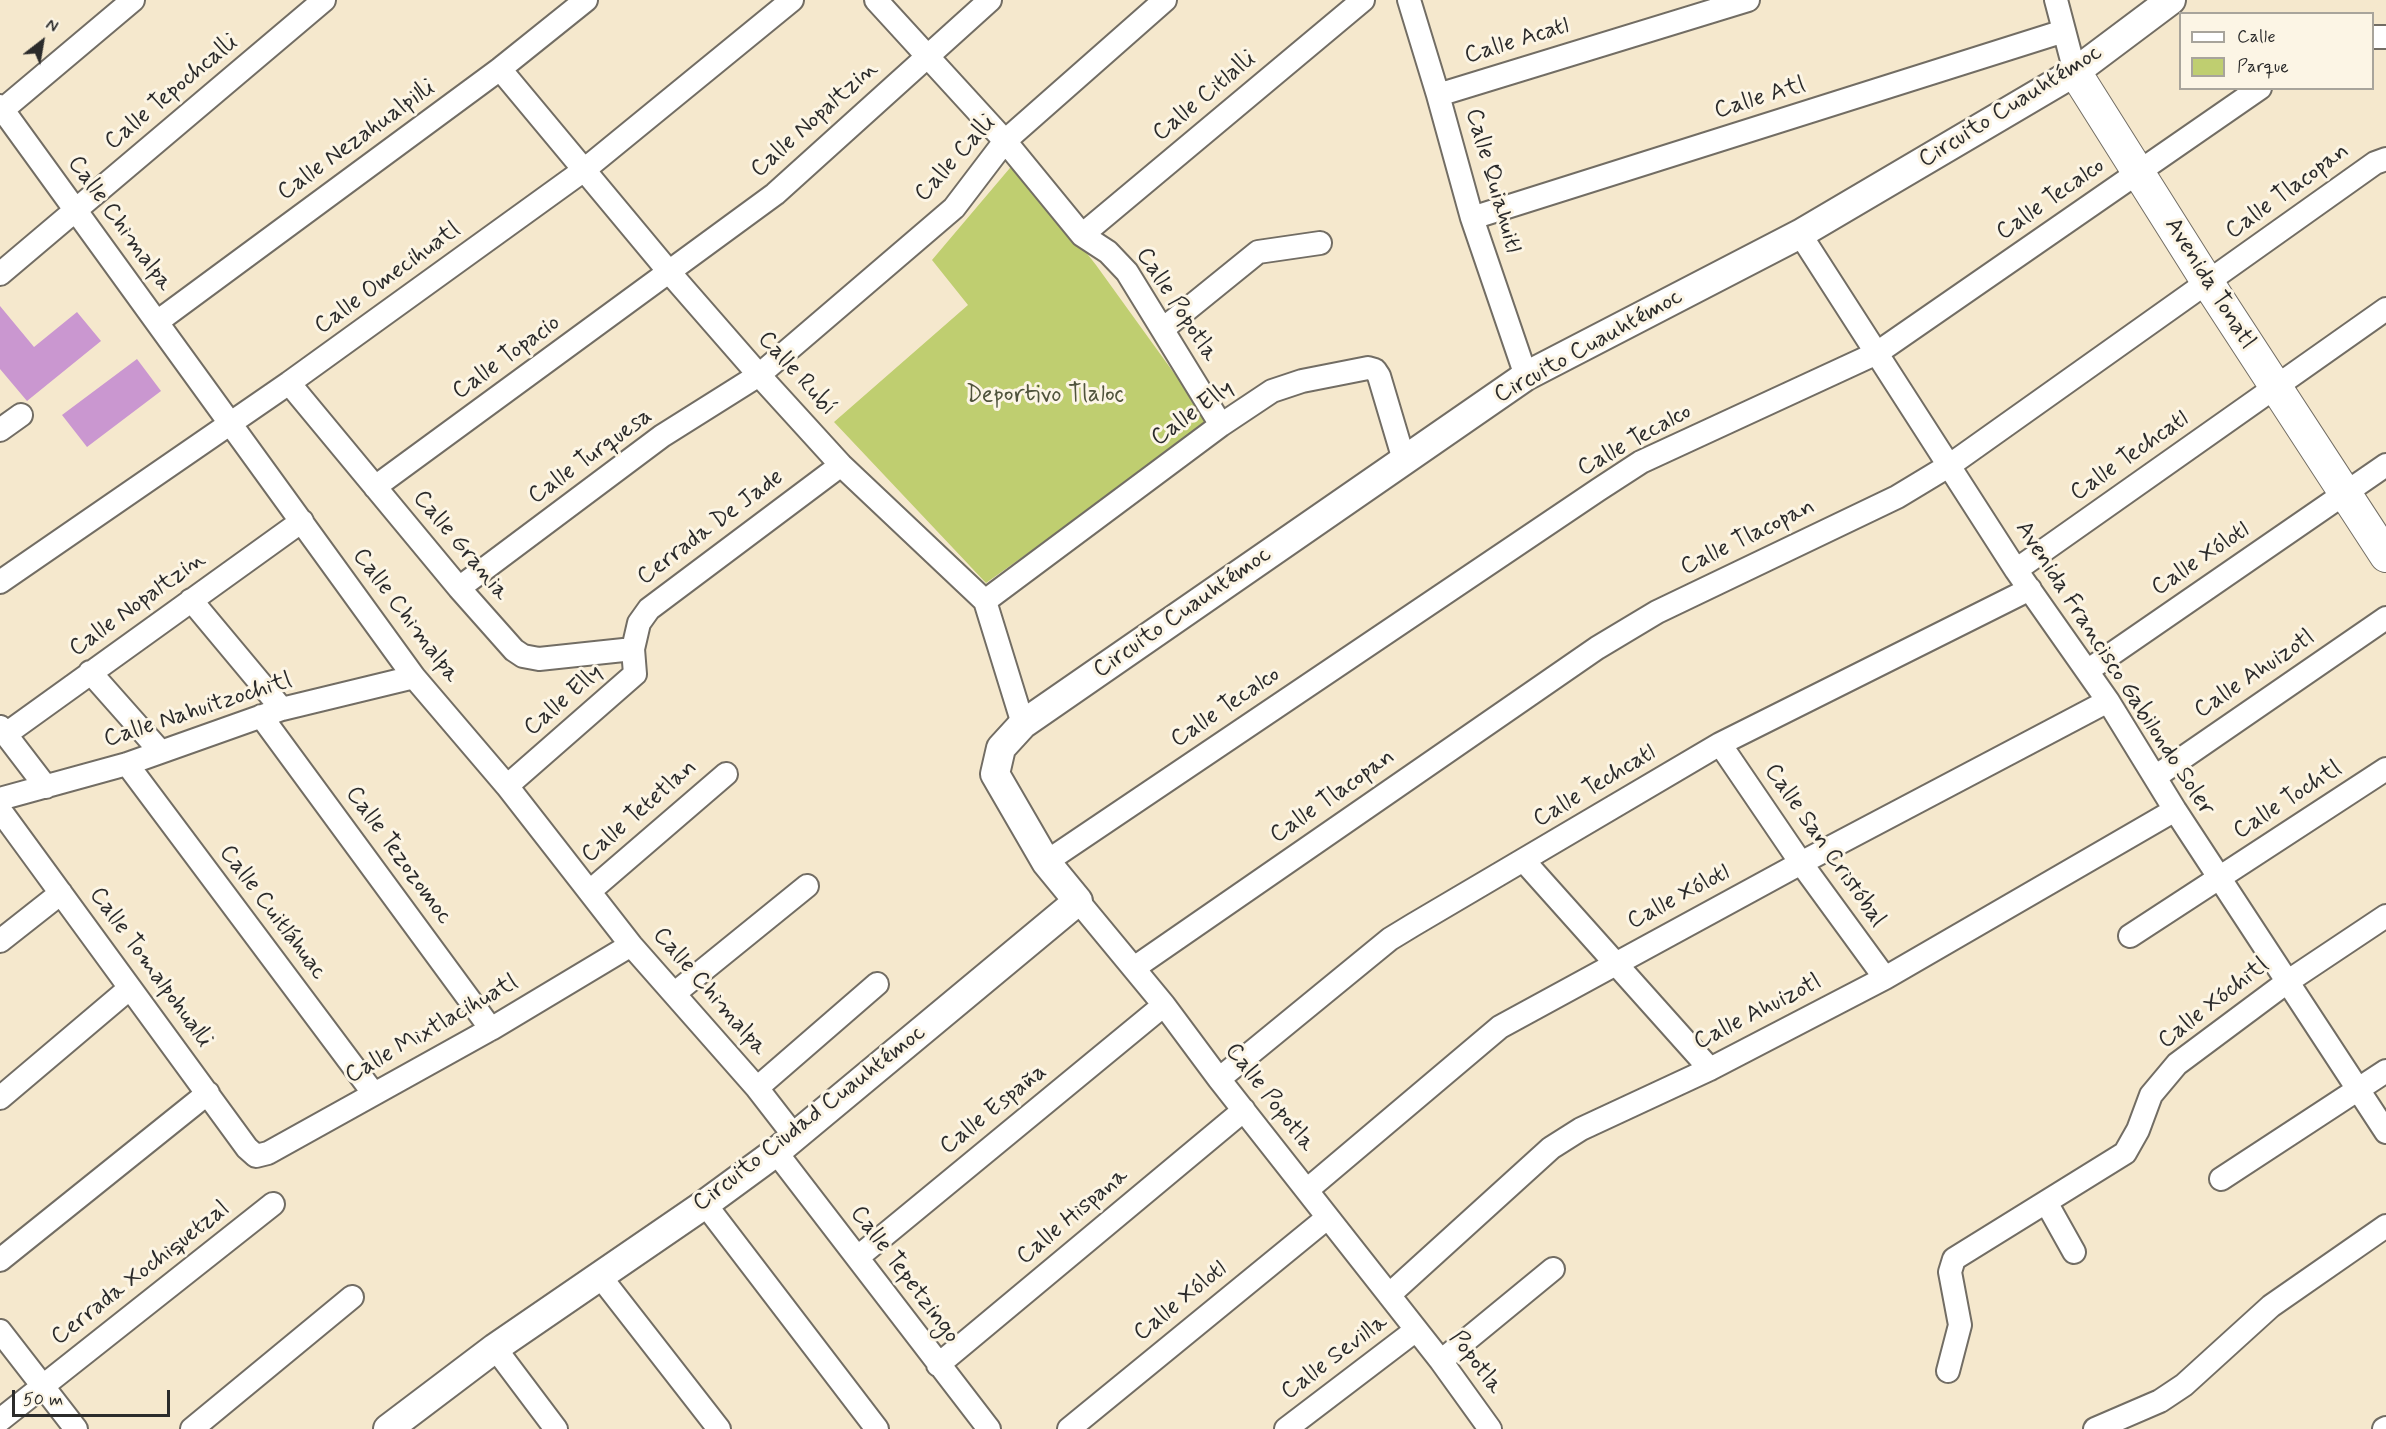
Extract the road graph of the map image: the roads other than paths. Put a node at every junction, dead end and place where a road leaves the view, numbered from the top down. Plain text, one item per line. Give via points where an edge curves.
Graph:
1 (133, 0) edge
2 (324, 0) edge
3 (792, 0) edge
4 (876, 0) edge
5 (990, 0) edge
6 (1165, 0) edge
7 (1364, 0) edge
8 (1409, 0) edge
9 (1748, 0) edge
10 (2056, 0) edge
11 (2171, 0) edge
12 (577, 3) edge
13 (2064, 31) junction
14 (927, 56) junction
15 (500, 69) junction
16 (2075, 72) junction
17 (2257, 90) edge
18 (1438, 94) junction
19 (1, 110) edge
20 (1005, 141) junction
21 (2386, 159) edge
22 (584, 171) junction
23 (2139, 172) junction
24 (76, 210) junction
25 (1472, 218) junction
26 (1800, 234) junction
27 (1082, 235) junction
28 (1320, 243) dead end
29 (670, 273) junction
30 (0, 274) edge
31 (2208, 283) junction
32 (2386, 309) edge
33 (157, 322) junction
34 (1163, 329) junction
35 (1877, 353) junction
36 (759, 375) junction
37 (1526, 376) junction
38 (289, 383) junction
39 (2276, 389) junction
40 (21, 415) dead end
41 (231, 423) junction
42 (1221, 425) junction
43 (0, 430) edge
44 (1404, 460) junction
45 (841, 465) junction
46 (1950, 465) junction
47 (2386, 465) edge
48 (375, 487) junction
49 (2345, 495) junction
50 (302, 521) junction
51 (2386, 556) edge
52 (2016, 570) junction
53 (0, 582) edge
54 (459, 588) junction
55 (2030, 589) junction
56 (191, 600) junction
57 (985, 601) junction
58 (2386, 618) edge
59 (633, 649) junction
60 (2087, 670) junction
61 (90, 672) junction
62 (414, 677) junction
63 (2108, 701) junction
64 (272, 712) junction
65 (1023, 724) junction
66 (3, 731) edge
67 (1720, 744) junction
68 (160, 751) junction
69 (127, 764) junction
70 (2386, 769) edge
71 (726, 774) dead end
72 (2155, 777) junction
73 (507, 786) junction
74 (46, 787) junction
75 (0, 799) edge
76 (0, 810) edge
77 (2175, 810) junction
78 (1524, 861) junction
79 (1046, 862) junction
80 (1801, 863) junction
81 (2220, 879) junction
82 (807, 886) dead end
83 (590, 891) junction
84 (61, 893) junction
85 (1078, 901) junction
86 (2386, 916) edge
87 (2130, 936) dead end
88 (0, 941) edge
89 (631, 945) junction
90 (1614, 963) junction
91 (1134, 968) junction
92 (1885, 978) junction
93 (2287, 982) junction
94 (877, 984) dead end
95 (130, 988) junction
96 (675, 993) junction
97 (1164, 1005) junction
98 (491, 1029) junction
99 (1710, 1069) junction
100 (2386, 1071) edge
101 (1219, 1079) junction
102 (757, 1088) junction
103 (2359, 1089) junction
104 (208, 1093) junction
105 (374, 1094) junction
106 (0, 1098) edge
107 (1244, 1110) junction
108 (2386, 1132) edge
109 (785, 1144) junction
110 (256, 1156) joint
111 (2221, 1179) dead end
112 (1307, 1190) junction
113 (2046, 1202) junction
114 (273, 1203) dead end
115 (705, 1204) junction
116 (1327, 1218) junction
117 (2386, 1226) edge
118 (2074, 1252) dead end
119 (858, 1257) junction
120 (0, 1260) edge
121 (1553, 1269) dead end
122 (599, 1275) junction
123 (1389, 1295) junction
124 (352, 1297) dead end
125 (1416, 1330) junction
126 (0, 1331) edge
127 (495, 1348) junction
128 (1441, 1361) junction
129 (938, 1365) junction
130 (1948, 1371) dead end
131 (42, 1386) junction
132 (0, 1420) edge
133 (1295, 1426) edge
134 (75, 1429) edge
135 (192, 1429) edge
136 (388, 1429) edge
137 (556, 1429) edge
138 (719, 1429) edge
139 (877, 1429) edge
140 (989, 1429) edge
141 (1069, 1429) edge
142 (1490, 1429) edge
143 (2095, 1429) edge

1 - 19 street
2 - 24 street, Calle Tepochcalli
3 - 22 street, Calle Omecihuatl
4 - 14 street, Calle Popotla
5 - 14 street, Calle Nopaltzin
6 - 20 street, Calle Calli
7 - 27 street, Calle Citlalli
8 - 18 street, Calle Quiahuitl
9 - 18 street, Calle Acatl
10 - 13 street, Avenida Tonatl
11 - 16 street, Circuito Cuauhtémoc
12 - 15 street, Calle Nezahualpilli
13 - 16 street, Avenida Tonatl
13 - 25 street, Calle Atl
14 - 20 street, Calle Popotla
14 - 29 street, Calle Nopaltzin via 775,194
15 - 22 street, Calle Rubí
15 - 33 street, Calle Nezahualpilli
16 - 23 main road, Avenida Tonatl
16 - 26 street, Circuito Cuauhtémoc
17 - 23 street, Calle Tecalco
18 - 25 street, Calle Quiahuitl
19 - 24 street, Calle Chimalpa
20 - 27 street, Calle Popotla
20 - 36 street, Calle Calli via 954,208
21 - 31 street, Calle Tlacopan via 2375,163
22 - 29 street, Calle Rubí
22 - 38 street, Calle Omecihuatl
23 - 31 main road, Avenida Tonatl
23 - 35 street, Calle Tecalco
24 - 30 street, Calle Tepochcalli
24 - 33 street, Calle Chimalpa
25 - 37 street, Calle Quiahuitl
26 - 35 street, Avenida Francisco Gabilondo Soler
26 - 37 street, Circuito Cuauhtémoc
27 - 34 street, Calle Popotla via 1108,252 1127,272
28 - 34 street via 1258,252
29 - 36 street, Calle Rubí
29 - 48 street, Calle Topacio
31 - 39 main road, Avenida Tonatl
31 - 46 street, Calle Tlacopan
32 - 39 street, Calle Techcatl
33 - 41 street, Calle Chimalpa
34 - 42 street, Calle Popotla
35 - 46 street, Avenida Francisco Gabilondo Soler
35 - 79 street, Calle Tecalco via 1641,462
36 - 45 street, Calle Rubí
36 - 54 street, Calle Turquesa via 662,436
37 - 44 street, Circuito Cuauhtémoc
38 - 41 street, Calle Omecihuatl
38 - 48 street, Calle Grania
39 - 49 main road, Avenida Tonatl
39 - 52 street, Calle Techcatl
40 - 43 street
41 - 50 street, Calle Chimalpa
41 - 53 street, Calle Omecihuatl
42 - 44 street, Calle Elly via 1272,391 1368,368 1379,376
42 - 57 street, Calle Elly
44 - 65 street, Circuito Cuauhtémoc
45 - 57 street, Calle Rubí
45 - 59 street, Cerrada De Jade via 648,609 639,623
46 - 52 street, Avenida Francisco Gabilondo Soler
46 - 91 street, Calle Tlacopan via 1897,497 1657,612 1597,648
47 - 49 street, Calle Xólotl
48 - 54 street, Calle Grania
49 - 51 main road, Avenida Tonatl
49 - 60 street, Calle Xólotl
50 - 56 street, Calle Nopaltzin
50 - 62 street, Calle Chimalpa
52 - 55 street, Avenida Francisco Gabilondo Soler
54 - 59 street, Calle Grania via 523,656 538,659
55 - 60 street, Avenida Francisco Gabilondo Soler
55 - 67 street, Calle Techcatl
56 - 61 street, Calle Nopaltzin
56 - 64 street, Calle Tezozomoc
57 - 65 street, Calle Rubí
58 - 72 street, Calle Ahuizotl
59 - 73 street, Calle Elly via 635,674
60 - 63 street, Avenida Francisco Gabilondo Soler
61 - 66 street, Calle Nopaltzin
61 - 68 street
62 - 64 street, Calle Nahuitzochitl
62 - 73 street, Calle Chimalpa
63 - 72 street, Avenida Francisco Gabilondo Soler
63 - 80 street, Calle Xólotl
64 - 68 street, Calle Nahuitzochitl
64 - 98 street, Calle Tezozomoc
65 - 79 street, Circuito Cuauhtémoc via 1001,748 995,774
66 - 74 street
67 - 78 street, Calle Techcatl
67 - 80 street, Calle San Cristóbal
68 - 69 street, Calle Nahuitzochitl
69 - 74 street, Calle Nahuitzochitl
69 - 105 street, Calle Cuitláhuac
70 - 81 street, Calle Tochtl
71 - 83 street, Calle Tetetlan
72 - 77 street, Avenida Francisco Gabilondo Soler
73 - 83 street, Calle Chimalpa
74 - 75 street, Calle Nahuitzochitl
76 - 84 street, Calle Tomalpohualli
77 - 81 street, Avenida Francisco Gabilondo Soler
77 - 92 street, Calle Ahuizotl
78 - 90 street
78 - 101 street, Calle Techcatl via 1390,939
79 - 85 street
80 - 90 street, Calle Xólotl
80 - 92 street, Calle San Cristóbal
81 - 87 street, Calle Tochtl
81 - 93 street, Avenida Francisco Gabilondo Soler
82 - 96 street
83 - 89 street, Calle Chimalpa
84 - 88 street
84 - 95 street, Calle Tomalpohualli
85 - 91 street, Calle Popotla
85 - 109 street, Circuito Ciudad Cuauhtémoc
86 - 93 street, Calle Xóchitl
89 - 96 street, Calle Chimalpa
89 - 98 street, Calle Mixtlacihuatl
90 - 99 street
90 - 112 street, Calle Xólotl via 1500,1027
91 - 97 street, Calle Popotla
92 - 99 street, Calle Ahuizotl
93 - 103 street, Avenida Francisco Gabilondo Soler
93 - 113 street, Calle Xóchitl via 2177,1064 2151,1095 2125,1153
94 - 102 street
95 - 104 street, Calle Tomalpohualli
95 - 106 street
96 - 102 street, Calle Chimalpa
97 - 101 street, Calle Popotla
97 - 119 street, Calle España
98 - 105 street, Calle Mixtlacihuatl
99 - 123 street, Calle Ahuizotl via 1581,1129 1551,1148
100 - 103 street
101 - 107 street, Calle Popotla
102 - 109 street, Calle Chimalpa
103 - 108 street, Avenida Francisco Gabilondo Soler
103 - 111 street
104 - 110 street, Calle Tomalpohualli
104 - 120 street
105 - 110 street, Calle Mixtlacihuatl
107 - 112 street, Calle Popotla
107 - 129 street, Calle Hispana
109 - 115 street, Circuito Ciudad Cuauhtémoc
109 - 119 street, Calle Tepetzingo
112 - 116 street, Calle Popotla
113 - 118 street
113 - 130 street, Calle Xóchitl via 1954,1259 1950,1272 1960,1325
114 - 131 street, Cerrada Xochiquetzal
115 - 122 street, Circuito Ciudad Cuauhtémoc
115 - 139 street
116 - 123 street, Calle Popotla
116 - 141 street, Calle Xólotl
117 - 143 street via 2271,1306 2184,1385 2160,1401
119 - 129 street, Calle Tepetzingo
121 - 128 street
122 - 127 street, Circuito Ciudad Cuauhtémoc
122 - 138 street
123 - 125 street, Calle Popotla
124 - 135 street
125 - 128 street, Popotla
125 - 133 street, Calle Sevilla
126 - 131 street
127 - 136 street, Circuito Ciudad Cuauhtémoc
127 - 137 street
128 - 142 street, Popotla
129 - 140 street, Calle Tepetzingo
131 - 132 street, Cerrada Xochiquetzal
131 - 134 street

